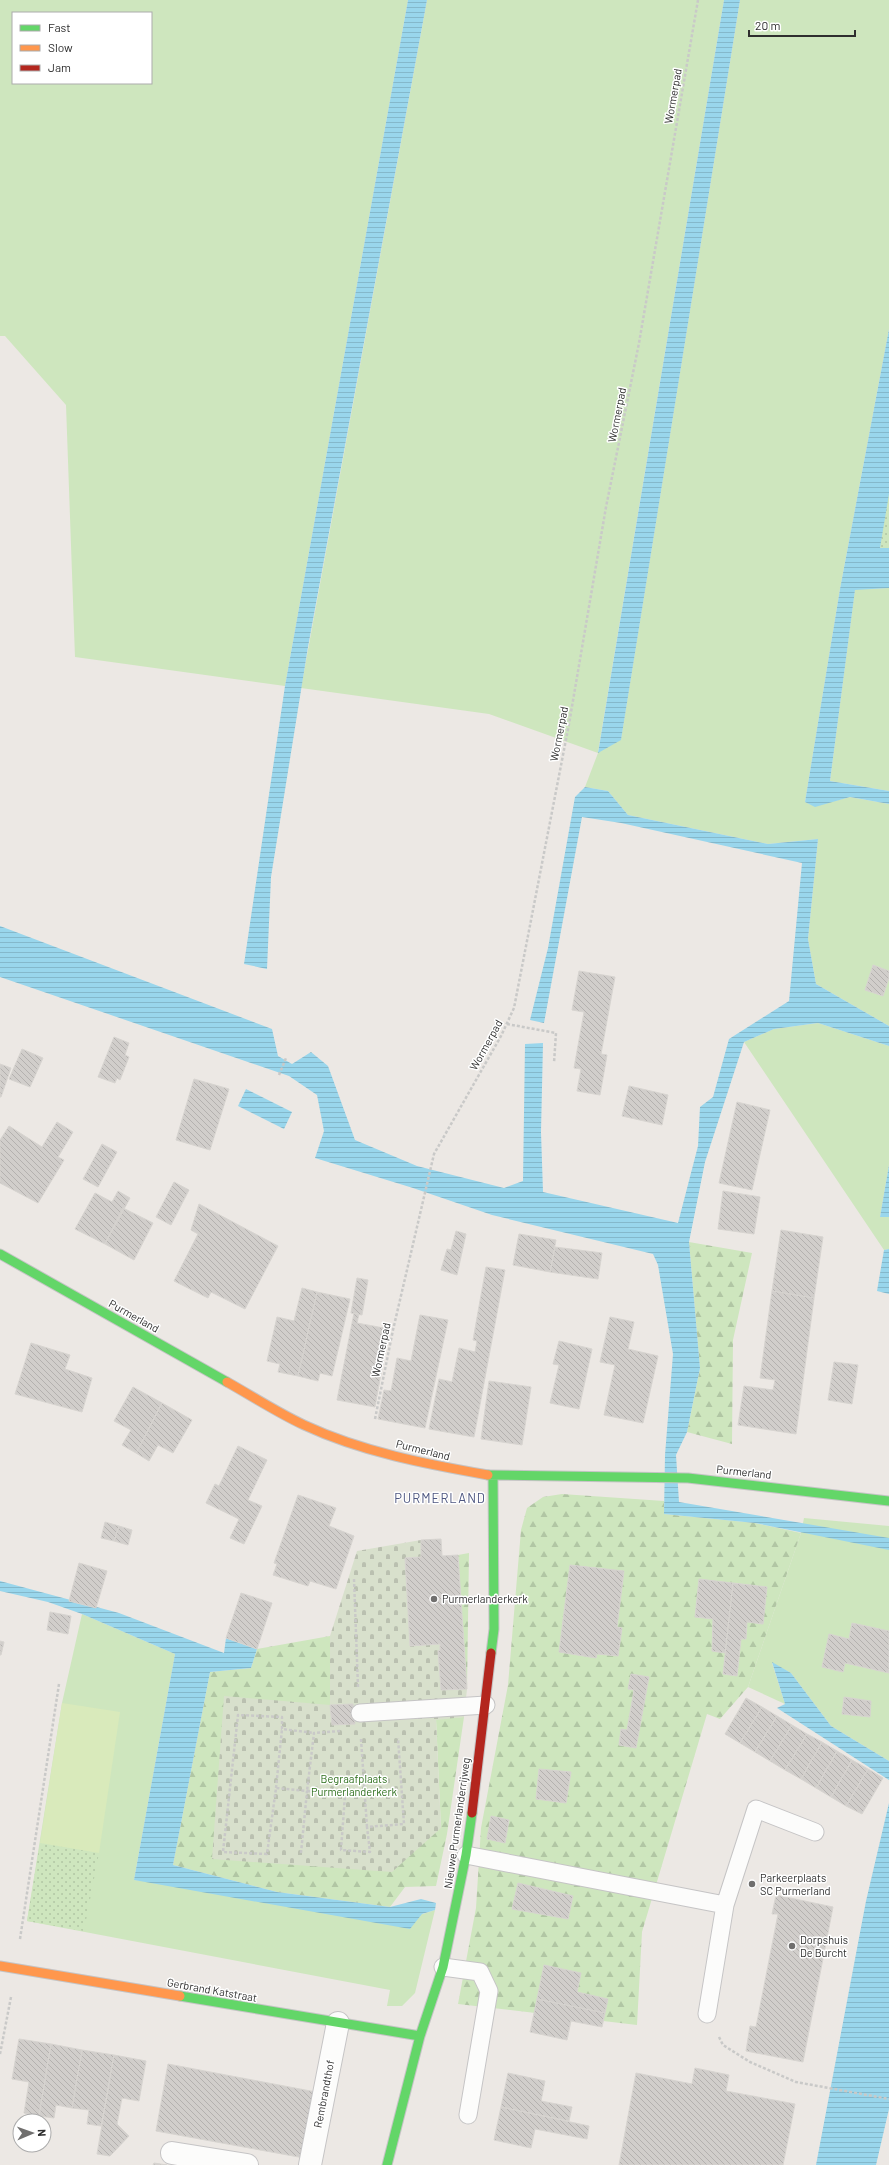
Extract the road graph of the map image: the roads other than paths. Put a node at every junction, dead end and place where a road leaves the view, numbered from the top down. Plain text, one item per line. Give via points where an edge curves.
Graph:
1 (0, 1254) edge
2 (493, 1476) junction
3 (889, 1501) edge
4 (486, 1705) junction
5 (360, 1721) road end
6 (815, 1832) dead end
7 (466, 1855) junction
8 (725, 1905) junction
9 (0, 1966) edge
10 (443, 1967) junction
11 (707, 2014) road end
12 (338, 2023) junction
13 (420, 2036) junction
14 (468, 2115) dead end
15 (172, 2153) dead end
16 (247, 2165) edge
17 (310, 2165) edge
18 (386, 2165) edge

1 - 2 street, Purmerland via 303,1425 339,1440 420,1463
2 - 3 street, Purmerland via 688,1478
2 - 4 street, Nieuwe Purmerlanderrijweg via 494,1629
4 - 5 lane via 396,1710
4 - 7 street, Nieuwe Purmerlanderrijweg
6 - 8 lane via 756,1809
7 - 8 lane
7 - 10 street, Nieuwe Purmerlanderrijweg
8 - 11 lane
9 - 12 street, Gerbrand Katstraat
10 - 13 street, Nieuwe Purmerlanderrijweg
10 - 14 lane via 480,1972 489,1991
12 - 13 street, Gerbrand Katstraat
12 - 17 street, Rembrandthof
13 - 18 street, Nieuwe Purmerlanderrijweg
15 - 16 street

